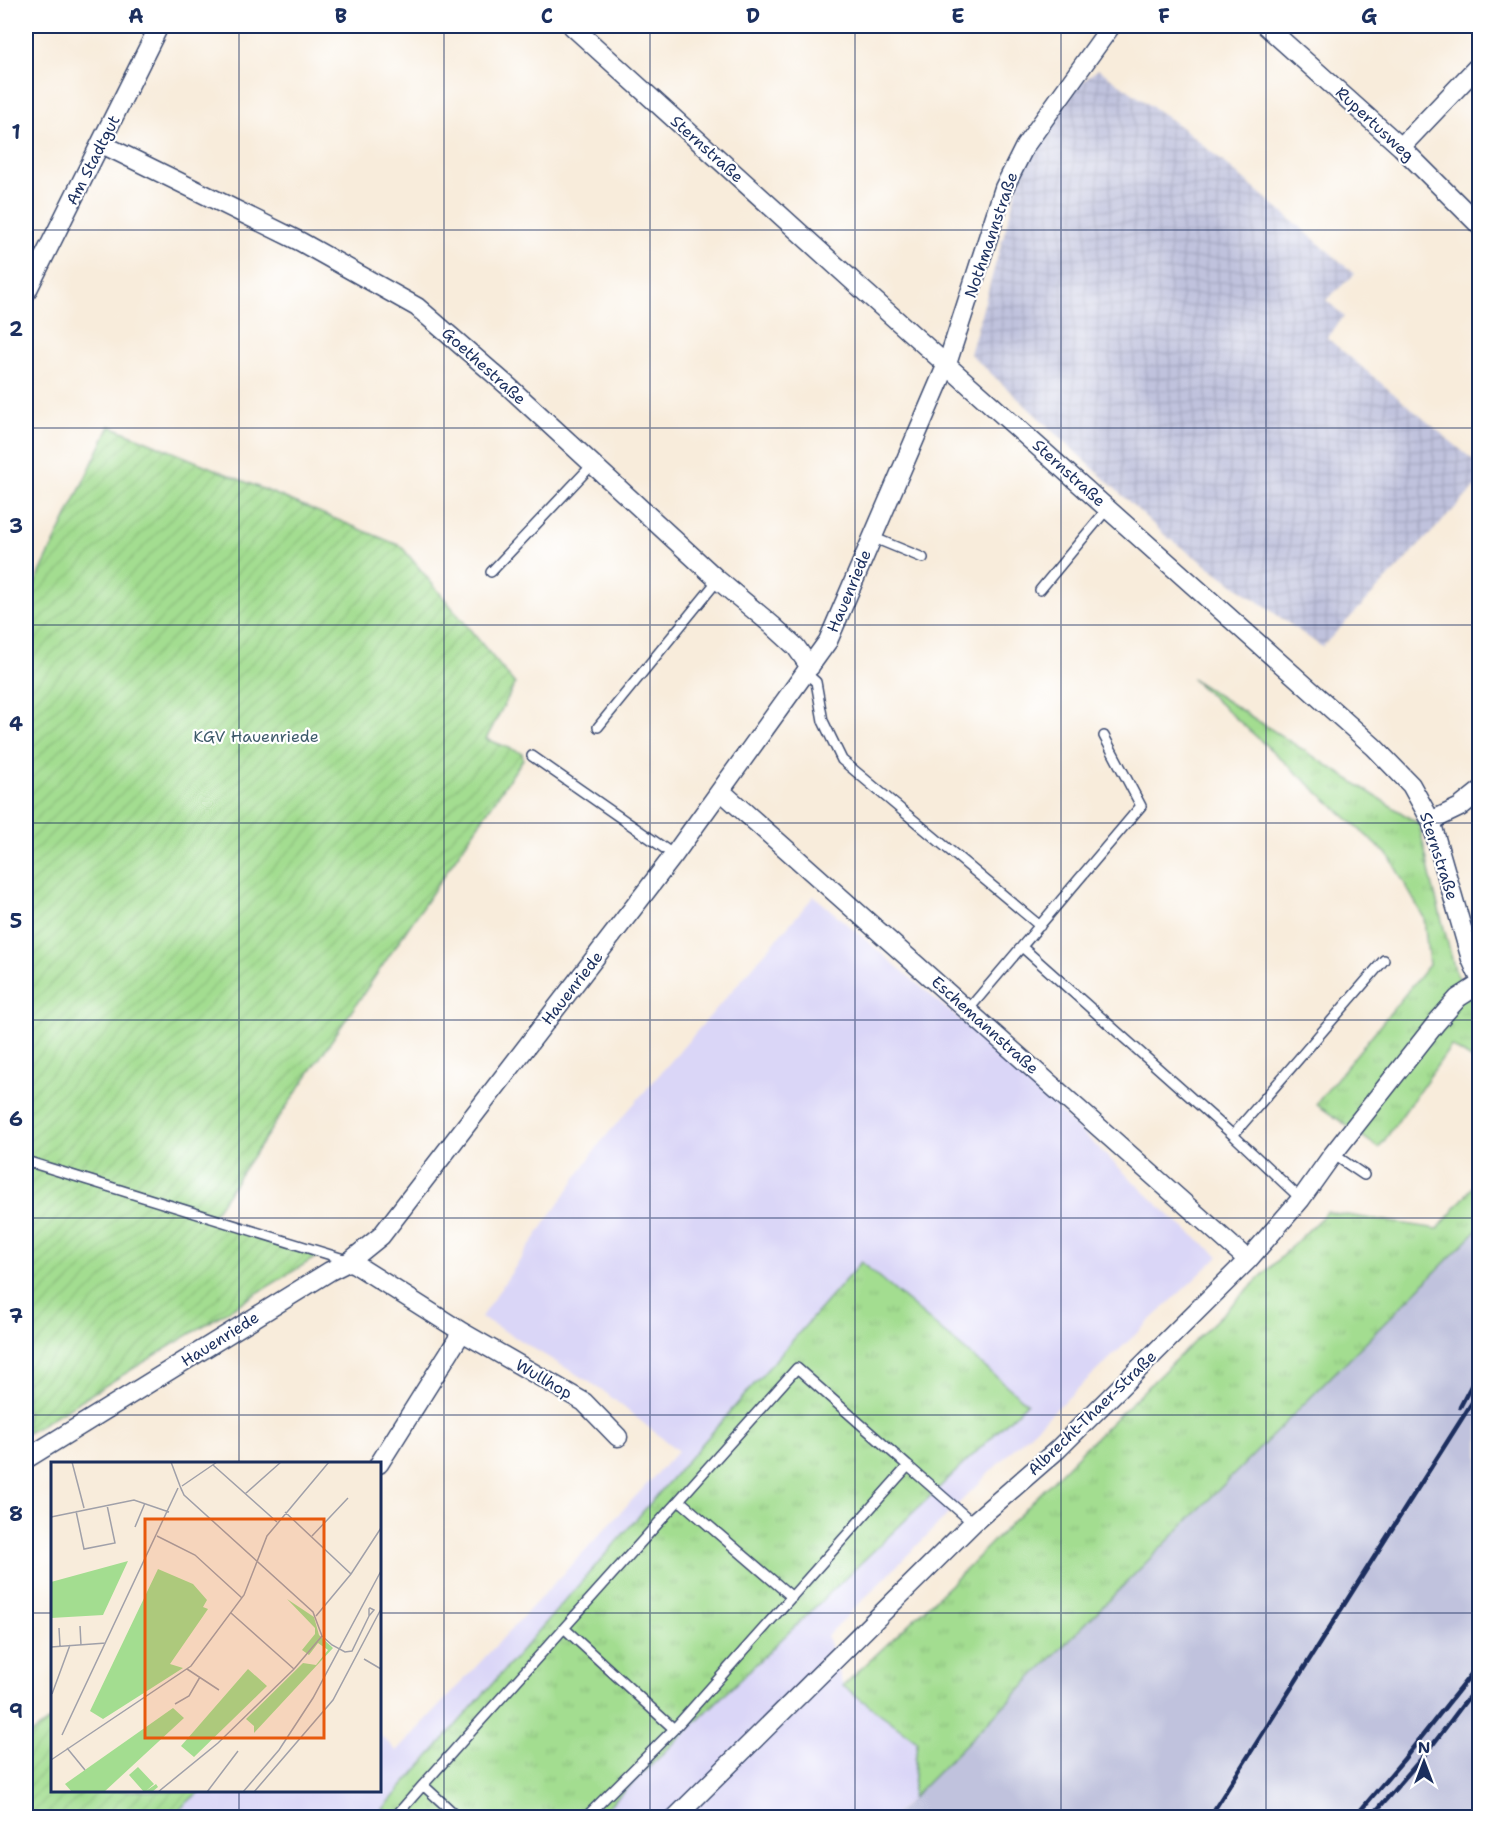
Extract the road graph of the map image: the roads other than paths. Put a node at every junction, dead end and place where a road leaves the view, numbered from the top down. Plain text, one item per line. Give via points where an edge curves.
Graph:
1 (159, 26) edge
2 (572, 26) edge
3 (1266, 26) edge
4 (1107, 27) edge
5 (1479, 64) edge
6 (102, 144) junction
7 (1401, 147) junction
8 (1479, 226) edge
9 (26, 293) edge
10 (947, 364) junction
11 (592, 465) junction
12 (1108, 508) junction
13 (872, 537) junction
14 (923, 558) dead end
15 (491, 572) dead end
16 (718, 580) junction
17 (1040, 590) dead end
18 (808, 670) junction
19 (598, 727) dead end
20 (1104, 736) dead end
21 (532, 756) dead end
22 (1479, 791) edge
23 (722, 792) junction
24 (1431, 821) junction
25 (674, 855) junction
26 (1040, 926) junction
27 (1022, 947) junction
28 (1384, 960) dead end
29 (1479, 979) edge
30 (1479, 984) edge
31 (968, 1010) junction
32 (1233, 1135) junction
33 (1333, 1154) junction
34 (26, 1161) edge
35 (1364, 1174) dead end
36 (1301, 1199) junction
37 (1248, 1260) junction
38 (350, 1261) junction
39 (462, 1332) junction
40 (618, 1437) dead end
41 (26, 1459) edge
42 (380, 1462) edge
43 (908, 1466) junction
44 (679, 1500) junction
45 (973, 1523) junction
46 (792, 1596) junction
47 (564, 1628) junction
48 (674, 1729) junction
49 (423, 1785) junction
50 (394, 1818) edge
51 (459, 1818) edge
52 (585, 1818) edge
53 (675, 1818) edge

1 - 6 street, Am Stadtgut
2 - 10 street, Sternstraße
3 - 7 street, Rupertusweg
4 - 10 street, Nothmannstraße via 1025,146 1004,188
5 - 7 street
6 - 9 street, Am Stadtgut
6 - 11 street, Goethestraße via 301,242 417,307
7 - 8 street, Rupertusweg
10 - 12 street, Sternstraße
10 - 13 street, Hauenriede
11 - 15 lane
11 - 16 street, Goethestraße
12 - 17 lane
12 - 24 street, Sternstraße via 1374,747 1411,785
13 - 14 lane
13 - 18 street, Hauenriede via 828,641
16 - 18 street, Goethestraße via 796,647
16 - 19 lane
18 - 23 street, Hauenriede
18 - 26 lane via 816,682 824,721 842,760
20 - 26 lane via 1141,806
21 - 25 lane
22 - 24 street via 1460,807
23 - 25 street, Hauenriede
23 - 31 street, Eschemannstraße
24 - 29 street, Sternstraße
25 - 38 street, Hauenriede via 381,1236
26 - 27 lane
27 - 31 lane
27 - 32 lane
28 - 32 lane
30 - 33 street, Albrecht-Thaer-Straße via 1458,998 1437,1022
31 - 37 street, Eschemannstraße
32 - 36 lane
33 - 35 lane
33 - 36 street, Albrecht-Thaer-Straße
34 - 38 lane
36 - 37 street, Albrecht-Thaer-Straße
37 - 45 street, Albrecht-Thaer-Straße via 1057,1450
38 - 39 street, Wullhop
38 - 41 street, Hauenriede
39 - 40 street, Wullhop via 584,1402
39 - 42 street
43 - 44 lane via 797,1368
43 - 45 lane
43 - 46 lane
44 - 46 lane
44 - 47 lane
45 - 53 street, Albrecht-Thaer-Straße
46 - 48 lane
47 - 48 lane
47 - 49 lane
48 - 52 lane
49 - 50 lane
49 - 51 lane

